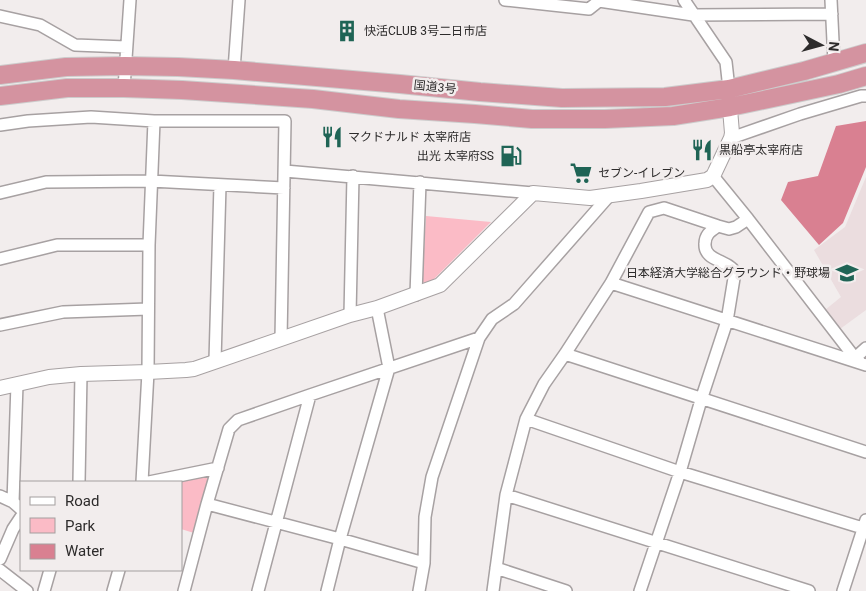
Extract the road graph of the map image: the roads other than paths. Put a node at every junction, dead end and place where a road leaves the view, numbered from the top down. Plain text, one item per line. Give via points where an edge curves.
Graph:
1 (130, 0) edge
2 (505, 0) edge
3 (684, 0) edge
4 (831, 0) edge
5 (238, 1) edge
6 (693, 14) junction
7 (832, 14) junction
8 (0, 16) edge
9 (126, 47) junction
10 (866, 53) edge
11 (834, 62) junction
12 (125, 66) junction
13 (234, 70) junction
14 (0, 75) edge
15 (866, 76) edge
16 (124, 88) junction
17 (729, 89) junction
18 (0, 96) edge
19 (864, 96) edge
20 (730, 107) junction
21 (154, 120) junction
22 (0, 125) edge
23 (731, 138) junction
24 (285, 171) junction
25 (353, 176) junction
26 (713, 176) junction
27 (151, 181) junction
28 (420, 182) junction
29 (220, 185) junction
30 (284, 188) junction
31 (0, 193) edge
32 (533, 193) junction
33 (609, 196) junction
34 (748, 219) junction
35 (718, 226) junction
36 (148, 245) junction
37 (0, 258) edge
38 (611, 283) junction
39 (416, 294) junction
40 (376, 308) junction
41 (148, 309) junction
42 (350, 315) junction
43 (727, 320) junction
44 (0, 326) edge
45 (479, 338) junction
46 (281, 339) junction
47 (866, 348) edge
48 (565, 354) junction
49 (854, 358) junction
50 (215, 361) junction
51 (866, 365) edge
52 (389, 368) junction
53 (148, 372) junction
54 (81, 374) junction
55 (17, 384) junction
56 (0, 388) edge
57 (310, 395) junction
58 (702, 400) junction
59 (526, 419) junction
60 (866, 452) edge
61 (218, 468) junction
62 (680, 472) junction
63 (79, 481) edge
64 (142, 481) edge
65 (154, 481) edge
66 (506, 495) junction
67 (0, 496) edge
68 (207, 504) junction
69 (17, 506) edge
70 (20, 518) edge
71 (276, 522) junction
72 (865, 526) edge
73 (340, 539) junction
74 (657, 543) junction
75 (0, 559) edge
76 (424, 563) junction
77 (496, 568) junction
78 (0, 570) edge
79 (50, 571) edge
80 (119, 571) edge
81 (27, 591) edge
82 (44, 591) edge
83 (113, 591) edge
84 (184, 591) edge
85 (258, 591) edge
86 (327, 591) edge
87 (419, 591) edge
88 (493, 591) edge
89 (566, 591) edge
90 (640, 591) edge
91 (809, 591) edge
92 (843, 591) edge

1 - 9 street
2 - 6 street via 589,9 599,1
3 - 6 street
4 - 7 street
5 - 13 street
6 - 7 street
6 - 17 street via 726,62
7 - 11 street
8 - 9 street via 40,25 75,45
9 - 12 street
10 - 11 highway, 国道3号
11 - 17 highway, 国道3号
12 - 13 highway, 国道3号
12 - 14 highway, 国道3号 via 66,67
12 - 16 street
13 - 17 highway, 国道3号 via 562,98 665,97
15 - 20 highway, 国道3号
16 - 18 highway, 国道3号 via 67,88
16 - 20 highway, 国道3号 via 304,99 532,119 672,116
17 - 20 street
19 - 23 street
20 - 23 street
21 - 22 street via 91,117
21 - 24 street via 285,121
21 - 27 street
23 - 26 street
24 - 25 street
24 - 30 street
25 - 28 street
25 - 42 street
26 - 33 street via 707,180
26 - 34 street
27 - 29 street
27 - 31 street via 46,182
27 - 36 street
28 - 32 street
28 - 39 street
29 - 30 street
29 - 50 street
30 - 46 street
32 - 33 street via 590,198
32 - 39 street via 440,285
33 - 45 street via 514,304 492,319
34 - 35 street via 733,229
34 - 49 street
35 - 38 street via 664,208 649,212
35 - 43 street via 708,234 704,247 709,256 735,272
36 - 37 street via 56,245
36 - 41 street
38 - 43 street
38 - 48 street
39 - 40 street
40 - 42 street
40 - 52 street
41 - 44 street via 63,312
41 - 53 street
42 - 46 street
43 - 51 street
43 - 58 street
45 - 52 street
45 - 76 street via 432,477 425,517
46 - 50 street
47 - 49 street
48 - 58 street
48 - 59 street via 544,384
49 - 51 street
50 - 53 street via 186,370
52 - 57 street
52 - 73 street
53 - 54 street
53 - 64 street
54 - 55 street
54 - 63 street
55 - 56 street
55 - 69 street
57 - 61 street via 238,420 229,429
57 - 71 street
58 - 60 street
58 - 62 street
59 - 62 street
59 - 66 street
61 - 65 street
61 - 68 street
62 - 72 street
62 - 74 street
66 - 74 street
66 - 77 street
67 - 69 street
68 - 71 street
68 - 84 street
70 - 75 street
71 - 73 street
71 - 85 street
72 - 92 street
73 - 76 street
73 - 86 street
74 - 90 street
74 - 91 street
76 - 87 street
77 - 88 street
77 - 89 street
78 - 81 street
79 - 82 street
80 - 83 street

